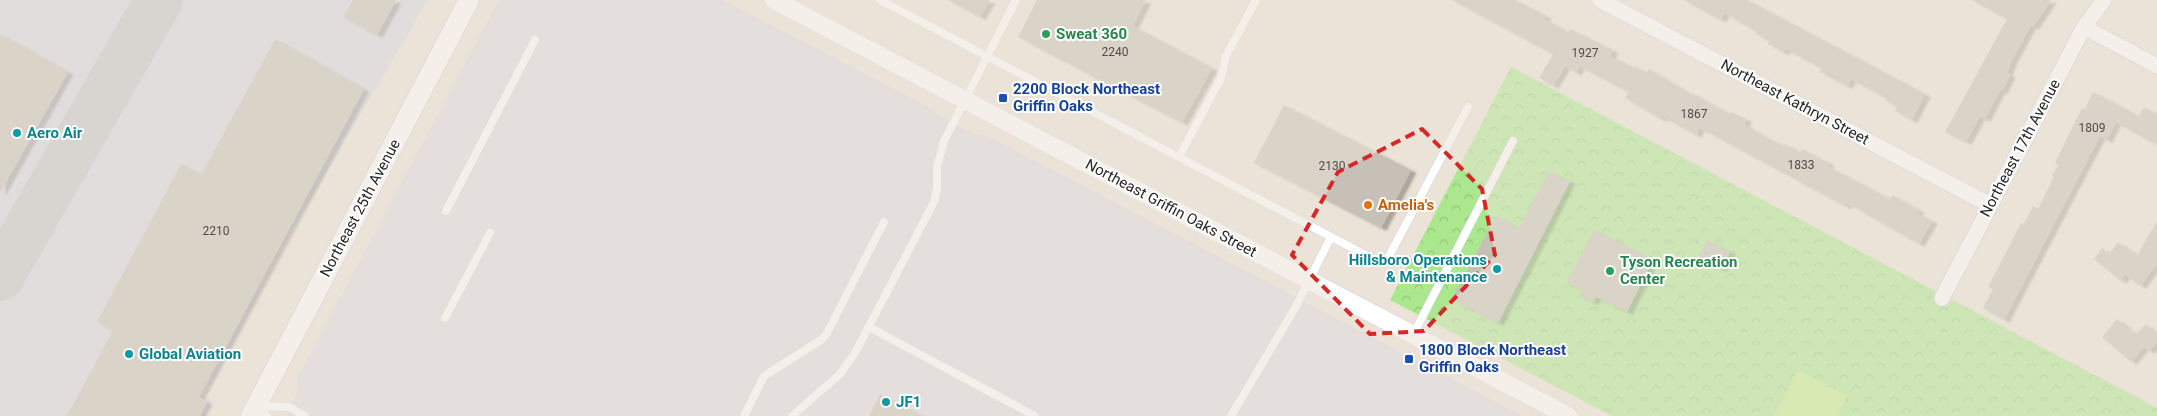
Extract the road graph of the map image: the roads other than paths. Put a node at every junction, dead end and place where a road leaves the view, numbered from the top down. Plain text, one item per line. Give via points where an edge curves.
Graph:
1 (469, 0) edge
2 (774, 0) edge
3 (880, 0) edge
4 (1016, 0) edge
5 (1256, 0) edge
6 (1600, 0) edge
7 (2104, 0) edge
8 (1620, 5) edge
9 (2084, 27) junction
10 (535, 40) dead end
11 (986, 56) junction
12 (2157, 66) edge
13 (966, 100) junction
14 (1468, 107) dead end
15 (1513, 141) dead end
16 (1179, 157) junction
17 (1990, 205) junction
18 (446, 211) dead end
19 (884, 222) dead end
20 (490, 233) dead end
21 (1331, 237) junction
22 (1309, 281) junction
23 (1942, 298) dead end
24 (445, 318) dead end
25 (869, 328) junction
26 (1413, 335) junction
27 (258, 413) edge
28 (305, 416) edge
29 (744, 416) edge
30 (792, 416) edge
31 (1035, 416) edge
32 (1231, 416) edge
33 (1568, 416) edge

1 - 27 main road, Northeast 25th Avenue
2 - 13 street, Northeast Griffin Oaks Street
3 - 11 lane
4 - 11 lane
5 - 16 lane via 1226,56 1221,78
6 - 8 street, Northeast Kathryn Street
7 - 9 street, Northeast 17th Avenue
8 - 17 street, Northeast Kathryn Street
9 - 12 street
9 - 17 street, Northeast 17th Avenue
10 - 18 lane
11 - 13 lane
11 - 16 lane
13 - 22 street, Northeast Griffin Oaks Street
13 - 25 lane via 940,153 934,202
14 - 21 lane via 1387,260 1375,260
15 - 26 lane
16 - 21 lane
17 - 23 street, Northeast 17th Avenue
19 - 29 lane via 827,333 764,376
20 - 24 lane
21 - 22 lane
22 - 26 street, Northeast Griffin Oaks Street
22 - 32 lane
25 - 30 lane via 840,374
25 - 31 lane
26 - 33 street, Northeast Griffin Oaks Street
27 - 28 lane via 289,407

